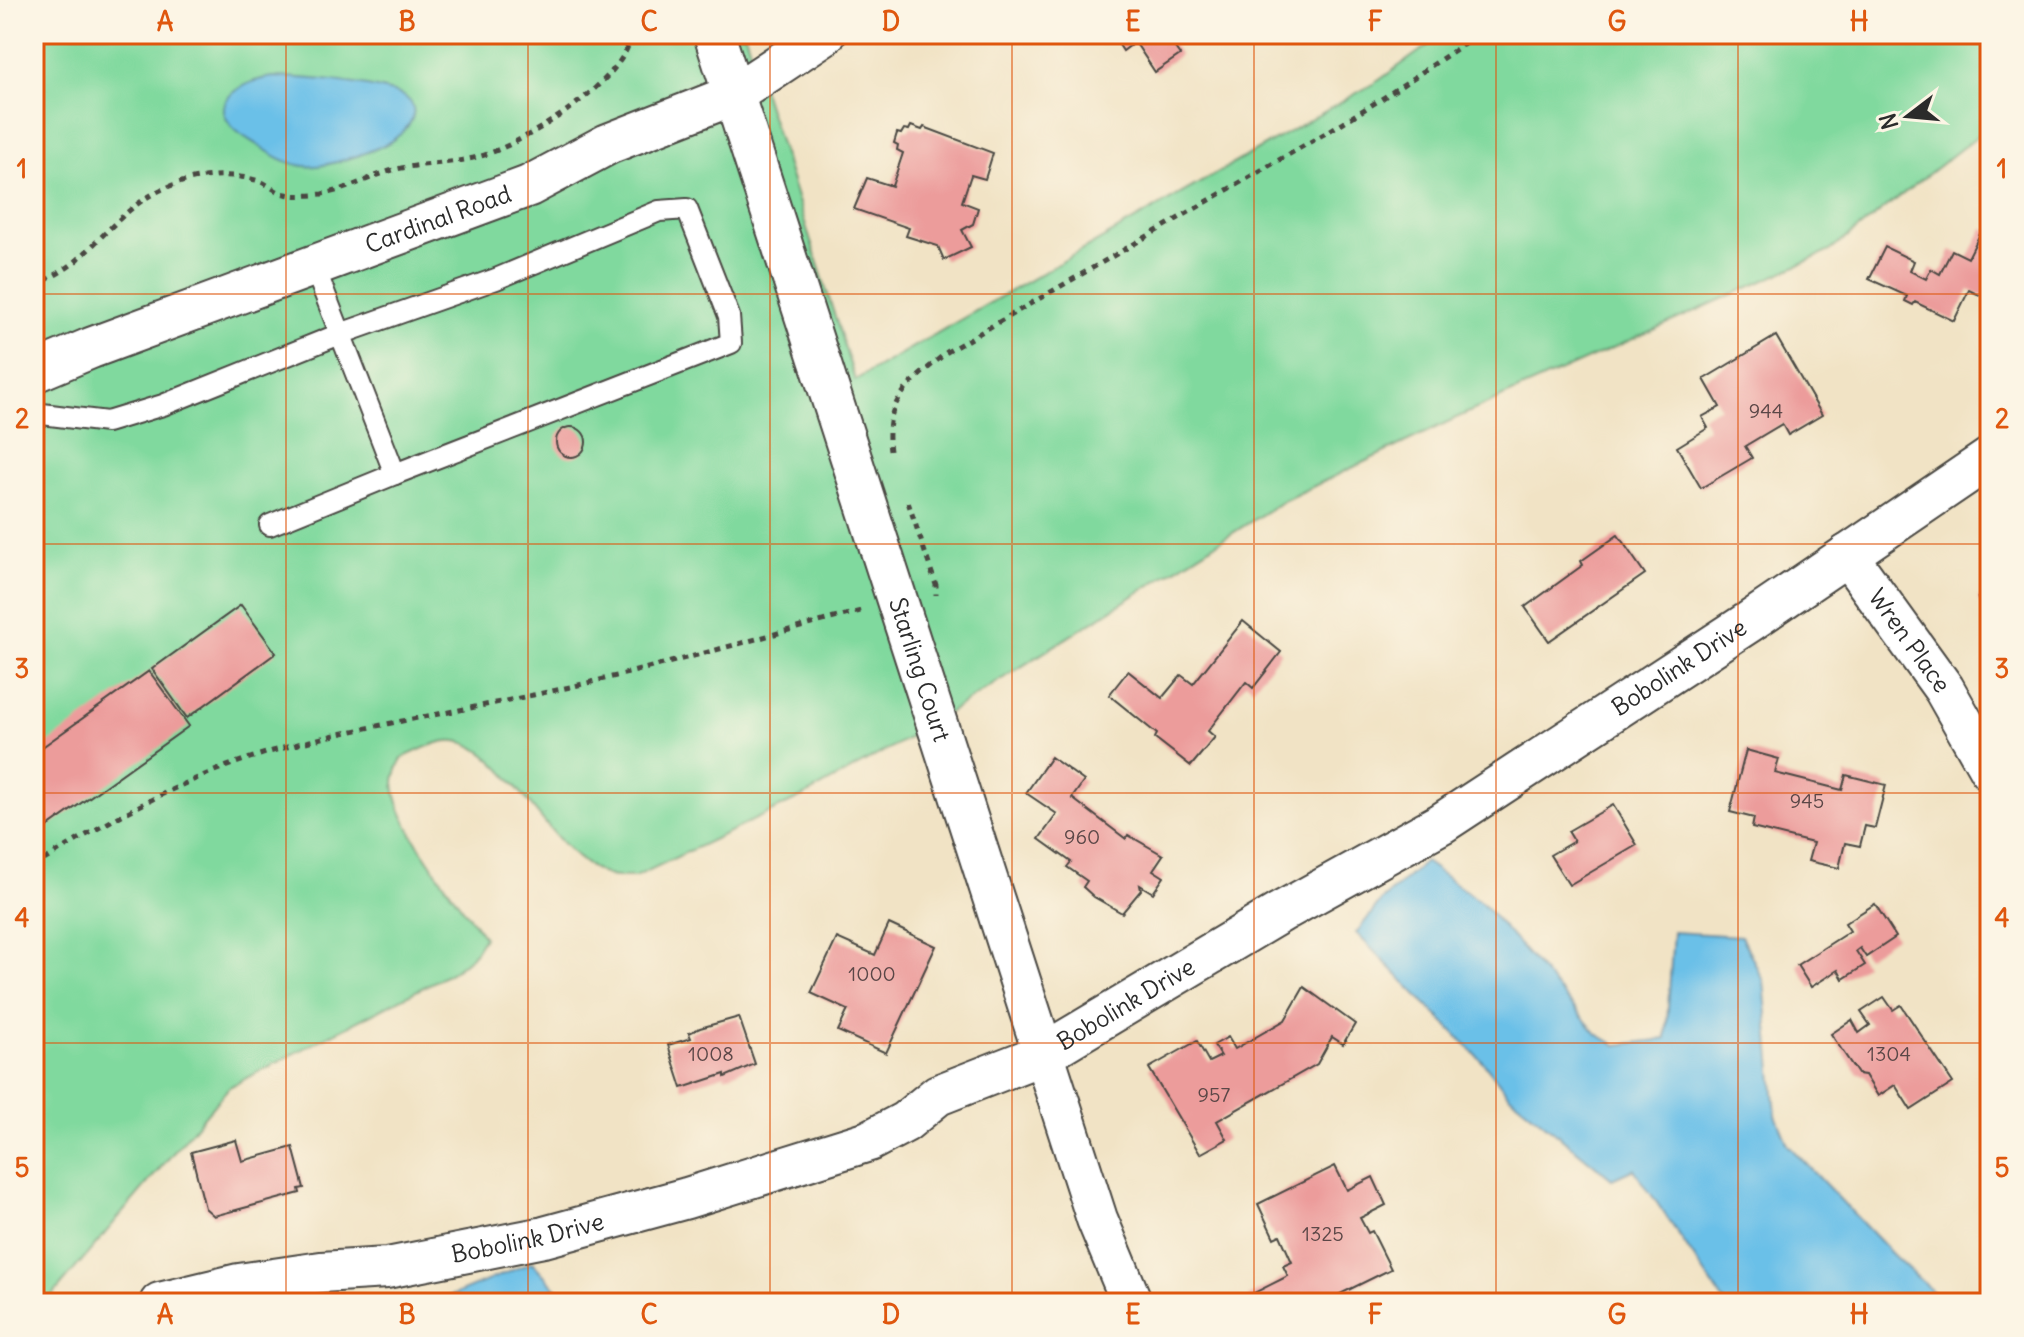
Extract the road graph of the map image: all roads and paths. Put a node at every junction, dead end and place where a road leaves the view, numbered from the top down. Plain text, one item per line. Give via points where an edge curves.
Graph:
1 (631, 34) edge
2 (714, 34) edge
3 (825, 34) edge
4 (1479, 34) edge
5 (733, 95) junction
6 (314, 266) junction
7 (34, 286) edge
8 (340, 334) junction
9 (34, 372) edge
10 (34, 413) edge
11 (1990, 458) edge
12 (894, 462) dead end
13 (395, 474) junction
14 (903, 489) dead end
15 (270, 525) dead end
16 (1847, 555) junction
17 (901, 613) junction
18 (1990, 770) edge
19 (34, 866) edge
20 (1043, 1054) junction
21 (160, 1303) edge
22 (1132, 1303) edge

1 - 7 path via 614,70 518,143 482,156 395,169 322,194 285,194 232,174 169,186 113,222 75,263
2 - 5 street, Starling Court
3 - 5 street, Cardinal Road
4 - 12 path via 1324,134 947,352 902,390 893,408 888,427
5 - 6 street, Cardinal Road via 608,144 529,186
5 - 17 street, Starling Court
6 - 8 lane
6 - 9 street, Cardinal Road
8 - 10 lane via 107,422
8 - 13 lane
8 - 13 lane via 496,279 659,211 687,209 729,316 731,343
11 - 16 street, Bobolink Drive
13 - 15 lane
14 - 17 path via 936,585 930,608 920,614
16 - 18 street, Wren Place via 1944,689
16 - 20 street, Bobolink Drive via 1442,823
17 - 19 path via 874,607 638,671 261,755 177,788
17 - 20 street, Starling Court
20 - 21 street, Bobolink Drive via 938,1095 905,1122 869,1141 687,1198 544,1237 387,1268 239,1284
20 - 22 street, Starling Court via 1097,1219

